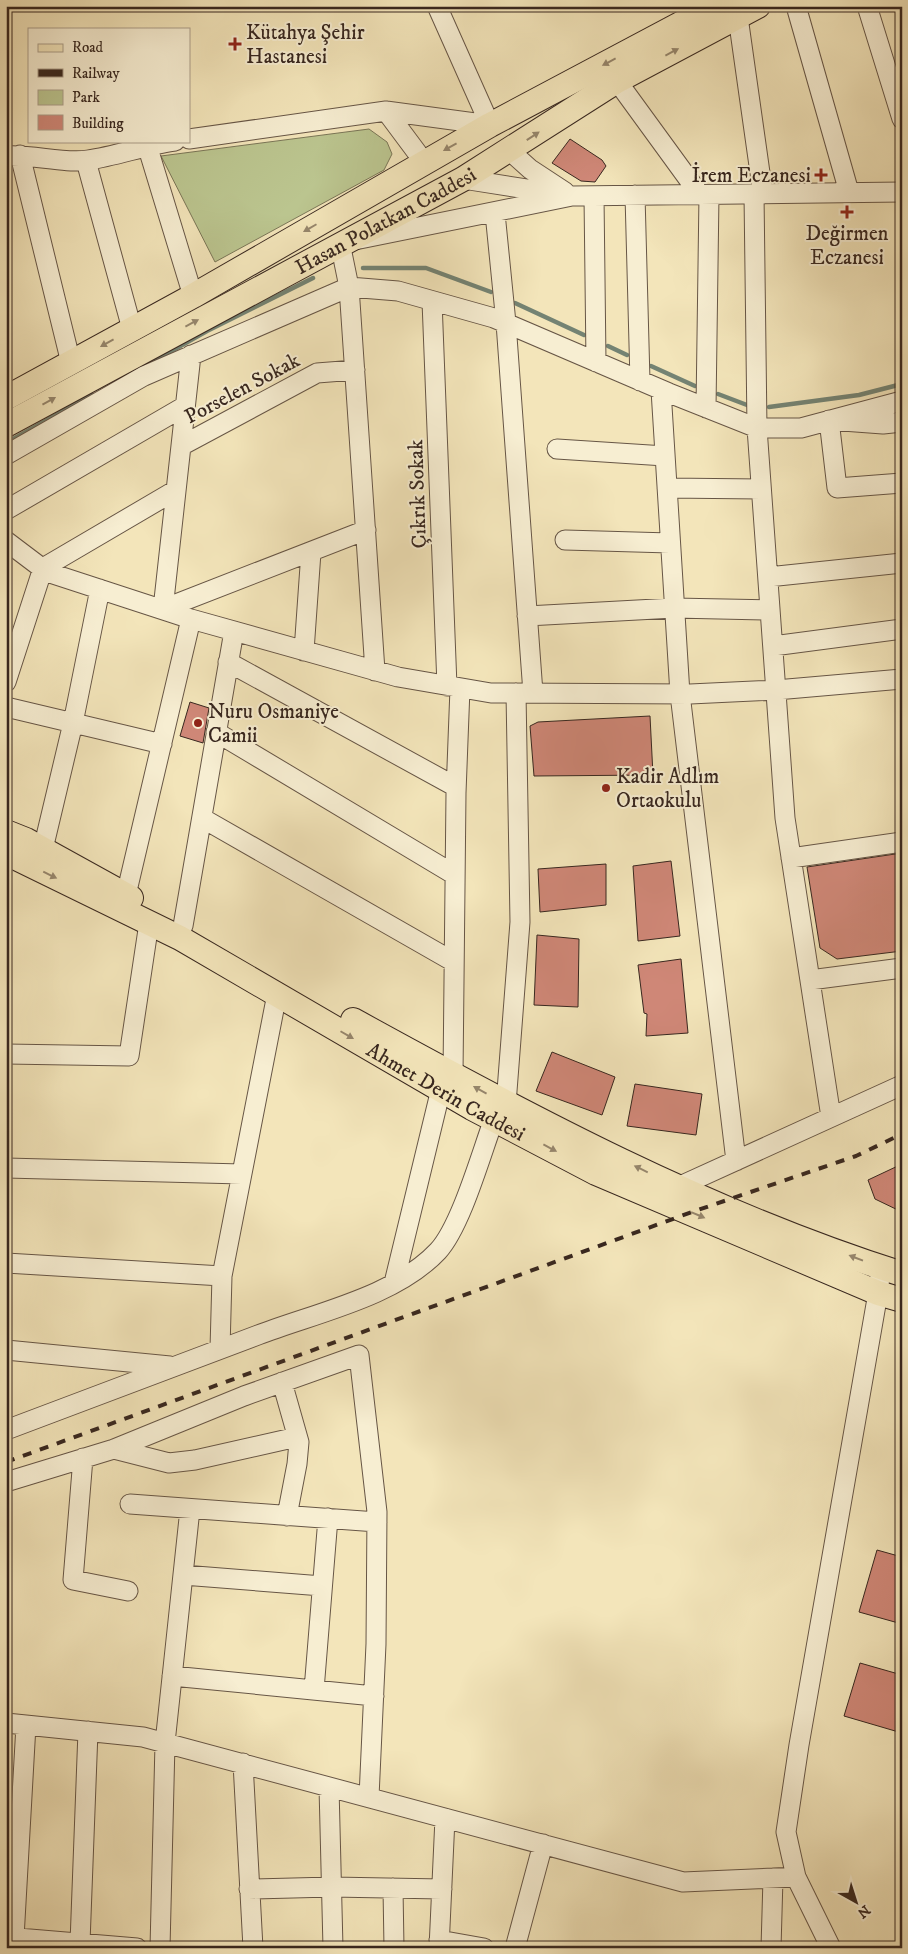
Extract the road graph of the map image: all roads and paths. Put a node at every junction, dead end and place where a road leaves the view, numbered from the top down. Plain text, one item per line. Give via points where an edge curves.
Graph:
1 (436, 6) edge
2 (714, 6) edge
3 (796, 6) edge
4 (868, 6) edge
5 (748, 12) edge
6 (617, 81) junction
7 (386, 111) junction
8 (902, 119) edge
9 (490, 125) junction
10 (190, 139) edge
11 (168, 142) edge
12 (147, 145) junction
13 (510, 151) junction
14 (13, 156) edge
15 (86, 161) junction
16 (424, 162) junction
17 (463, 178) junction
18 (850, 192) junction
19 (902, 192) edge
20 (759, 194) junction
21 (704, 195) junction
22 (572, 196) junction
23 (594, 196) junction
24 (635, 196) junction
25 (494, 213) junction
26 (340, 243) junction
27 (349, 287) junction
28 (193, 296) junction
29 (432, 301) junction
30 (506, 323) junction
31 (132, 329) junction
32 (191, 356) junction
33 (72, 362) junction
34 (596, 362) junction
35 (355, 370) junction
36 (640, 381) junction
37 (661, 390) junction
38 (6, 398) edge
39 (902, 401) edge
40 (185, 406) junction
41 (706, 408) junction
42 (829, 420) junction
43 (902, 422) edge
44 (6, 425) edge
45 (757, 428) junction
46 (181, 446) junction
47 (557, 450) dead end
48 (6, 454) edge
49 (665, 456) junction
50 (902, 483) edge
51 (667, 488) junction
52 (761, 489) junction
53 (176, 490) junction
54 (6, 510) edge
55 (366, 530) junction
56 (566, 540) dead end
57 (6, 541) edge
58 (670, 543) junction
59 (311, 552) junction
60 (902, 563) edge
61 (43, 568) junction
62 (768, 577) junction
63 (100, 589) junction
64 (674, 608) junction
65 (162, 609) junction
66 (770, 610) junction
67 (527, 616) junction
68 (191, 619) junction
69 (902, 629) edge
70 (234, 631) junction
71 (773, 646) junction
72 (304, 651) junction
73 (228, 662) junction
74 (375, 671) junction
75 (902, 679) edge
76 (6, 682) edge
77 (453, 687) junction
78 (776, 690) junction
79 (524, 693) junction
80 (680, 694) junction
81 (6, 707) edge
82 (73, 723) junction
83 (216, 732) junction
84 (162, 744) junction
85 (456, 787) junction
86 (202, 818) junction
87 (6, 832) edge
88 (902, 842) edge
89 (43, 849) junction
90 (6, 854) edge
91 (791, 858) junction
92 (455, 875) junction
93 (126, 895) junction
94 (149, 923) junction
95 (183, 926) junction
96 (454, 962) junction
97 (902, 968) edge
98 (810, 980) junction
99 (277, 994) junction
100 (6, 1054) edge
101 (447, 1082) junction
102 (902, 1085) edge
103 (500, 1112) junction
104 (831, 1117) junction
105 (736, 1161) junction
106 (6, 1168) edge
107 (242, 1174) junction
108 (678, 1187) junction
109 (6, 1263) edge
110 (891, 1271) edge
111 (222, 1276) junction
112 (394, 1283) junction
113 (878, 1293) junction
114 (902, 1300) edge
115 (220, 1349) junction
116 (6, 1350) edge
117 (174, 1366) junction
118 (282, 1382) junction
119 (6, 1430) edge
120 (298, 1437) junction
121 (114, 1449) junction
122 (83, 1458) junction
123 (6, 1482) edge
124 (130, 1504) dead end
125 (190, 1509) junction
126 (286, 1516) junction
127 (328, 1518) junction
128 (377, 1522) junction
129 (183, 1575) junction
130 (322, 1586) junction
131 (128, 1591) dead end
132 (172, 1676) junction
133 (314, 1690) junction
134 (374, 1696) junction
135 (6, 1723) edge
136 (26, 1725) junction
137 (88, 1731) junction
138 (165, 1742) junction
139 (243, 1764) junction
140 (329, 1787) junction
141 (369, 1797) junction
142 (445, 1818) junction
143 (543, 1844) junction
144 (796, 1877) junction
145 (773, 1878) junction
146 (332, 1886) junction
147 (394, 1888) junction
148 (249, 1889) junction
149 (442, 1889) junction
150 (10, 1938) edge
151 (80, 1943) junction
152 (439, 1944) edge
153 (137, 1948) edge
154 (160, 1948) edge
155 (253, 1948) edge
156 (333, 1948) edge
157 (394, 1948) edge
158 (484, 1948) edge
159 (515, 1948) edge
160 (771, 1948) edge
161 (830, 1948) edge

1 - 9 street
2 -> 9 main road, Hasan Polatkan Caddesi
3 - 18 street
4 - 8 street
6 -> 5 main road, Hasan Polatkan Caddesi
5 - 20 street
13 -> 6 main road, Hasan Polatkan Caddesi
6 - 21 street
7 - 9 street
7 - 10 street
7 - 16 street
9 - 13 main road
9 -> 16 main road, Hasan Polatkan Caddesi
11 - 12 street
12 - 15 street
12 - 28 street
13 - 17 main road, Hasan Polatkan Caddesi
13 - 22 street via 530,169
14 - 15 street
14 - 33 street
15 - 31 street
16 - 17 main road
16 -> 28 main road, Hasan Polatkan Caddesi
17 - 22 street
17 - 26 main road, Hasan Polatkan Caddesi
18 - 19 street
18 - 20 street
20 - 21 street
20 - 45 street
21 - 24 street
21 - 41 street
22 - 23 street
22 - 25 street
23 - 24 street
23 - 34 street
24 - 36 street
25 - 26 street
25 - 30 street
26 - 27 street
44 -> 26 main road, Hasan Polatkan Caddesi
27 - 29 street via 398,291
27 - 32 street
27 - 35 street
28 - 31 main road, Hasan Polatkan Caddesi
29 - 30 street
29 - 77 street, Çıkrık Sokak
30 - 34 street
30 - 67 street
31 -> 33 main road, Hasan Polatkan Caddesi
32 - 40 street
32 - 48 street via 144,376
33 - 38 main road, Hasan Polatkan Caddesi
34 - 36 street
35 - 46 street, Porselen Sokak via 317,373
35 - 55 street
36 - 37 street
37 - 41 street
37 - 49 street
39 - 42 street
40 - 46 street
40 - 54 street
41 - 45 street
42 - 43 street via 883,424
42 - 45 street via 801,428
42 - 50 street via 837,488
45 - 52 street
46 - 53 street
47 - 49 street
49 - 51 street
51 - 52 street
51 - 58 street
52 - 62 street
53 - 61 street
53 - 65 street
55 - 59 street
55 - 74 street
56 - 58 street
57 - 61 street
58 - 64 street
59 - 65 street
59 - 72 street
60 - 62 street
61 - 63 street
61 - 76 street
62 - 66 street
63 - 65 street
63 - 82 street
64 - 66 street
64 - 67 street
64 - 80 street
65 - 68 street
66 - 71 street
67 - 79 street
68 - 70 street
68 - 84 street
69 - 71 street
70 - 72 street
70 - 73 street
71 - 78 street
72 - 74 street
73 - 83 street
73 - 85 street
74 - 77 street
75 - 78 street
77 - 79 street via 491,693
77 - 85 street, Çıkrık Sokak
78 - 80 street
78 - 91 street
79 - 80 street
79 - 103 street via 520,922
80 - 105 street
81 - 82 street
82 - 84 street
82 - 89 street
83 - 86 street
83 - 92 street
84 - 93 street
85 - 92 street, Çıkrık Sokak
86 - 95 street
86 - 96 street
87 - 89 main road, Ahmet Derin Caddesi
88 - 91 street
89 - 93 main road, Ahmet Derin Caddesi
90 -> 94 main road, Ahmet Derin Caddesi
91 - 98 street
92 - 96 street, Çıkrık Sokak
93 - 95 main road, Ahmet Derin Caddesi
94 - 99 main road, Ahmet Derin Caddesi
94 - 100 street via 129,1056
95 - 101 main road, Ahmet Derin Caddesi
96 - 101 street, Çıkrık Sokak
97 - 98 street
98 - 104 street
99 -> 101 main road, Ahmet Derin Caddesi
99 - 107 street
101 - 103 main road, Ahmet Derin Caddesi
101 - 112 street, Çıkrık Sokak
102 - 104 street
108 -> 103 main road, Ahmet Derin Caddesi
103 - 112 street via 454,1227 439,1250 418,1269
103 -> 113 main road, Ahmet Derin Caddesi via 596,1172
104 - 105 street
105 - 108 street
106 - 107 street
107 - 111 street
110 -> 108 main road, Ahmet Derin Caddesi via 715,1205
109 - 111 street
110 - 113 street
111 - 115 street
112 - 115 street via 378,1292
113 - 114 main road, Ahmet Derin Caddesi
113 - 144 street via 787,1822 786,1832
115 - 117 street
116 - 117 street
117 - 119 street
118 - 120 street
118 - 121 street
118 - 128 street via 359,1355
120 - 121 street via 169,1463
120 - 126 street via 297,1464
121 - 122 street
122 - 123 street
122 - 131 street via 73,1580
124 - 125 street
125 - 126 street
125 - 129 street
126 - 127 street
127 - 128 street
127 - 130 street
128 - 134 street
129 - 130 street
129 - 132 street
130 - 133 street
132 - 133 street
132 - 138 street
133 - 134 street
134 - 141 street
135 - 136 street
136 - 137 street
136 - 150 street
137 - 138 street
137 - 151 street
138 - 139 street
138 - 154 street
139 - 140 street
139 - 148 street
140 - 141 street
140 - 146 street
141 - 142 street
142 - 143 street
142 - 149 street
143 - 145 street via 683,1882
143 - 159 street
144 - 145 street
144 - 161 street
145 - 160 street
146 - 147 street
146 - 148 street
146 - 156 street
147 - 149 street
147 - 157 street
148 - 155 street
149 - 152 street
150 - 151 street
151 - 153 street
152 - 158 street

